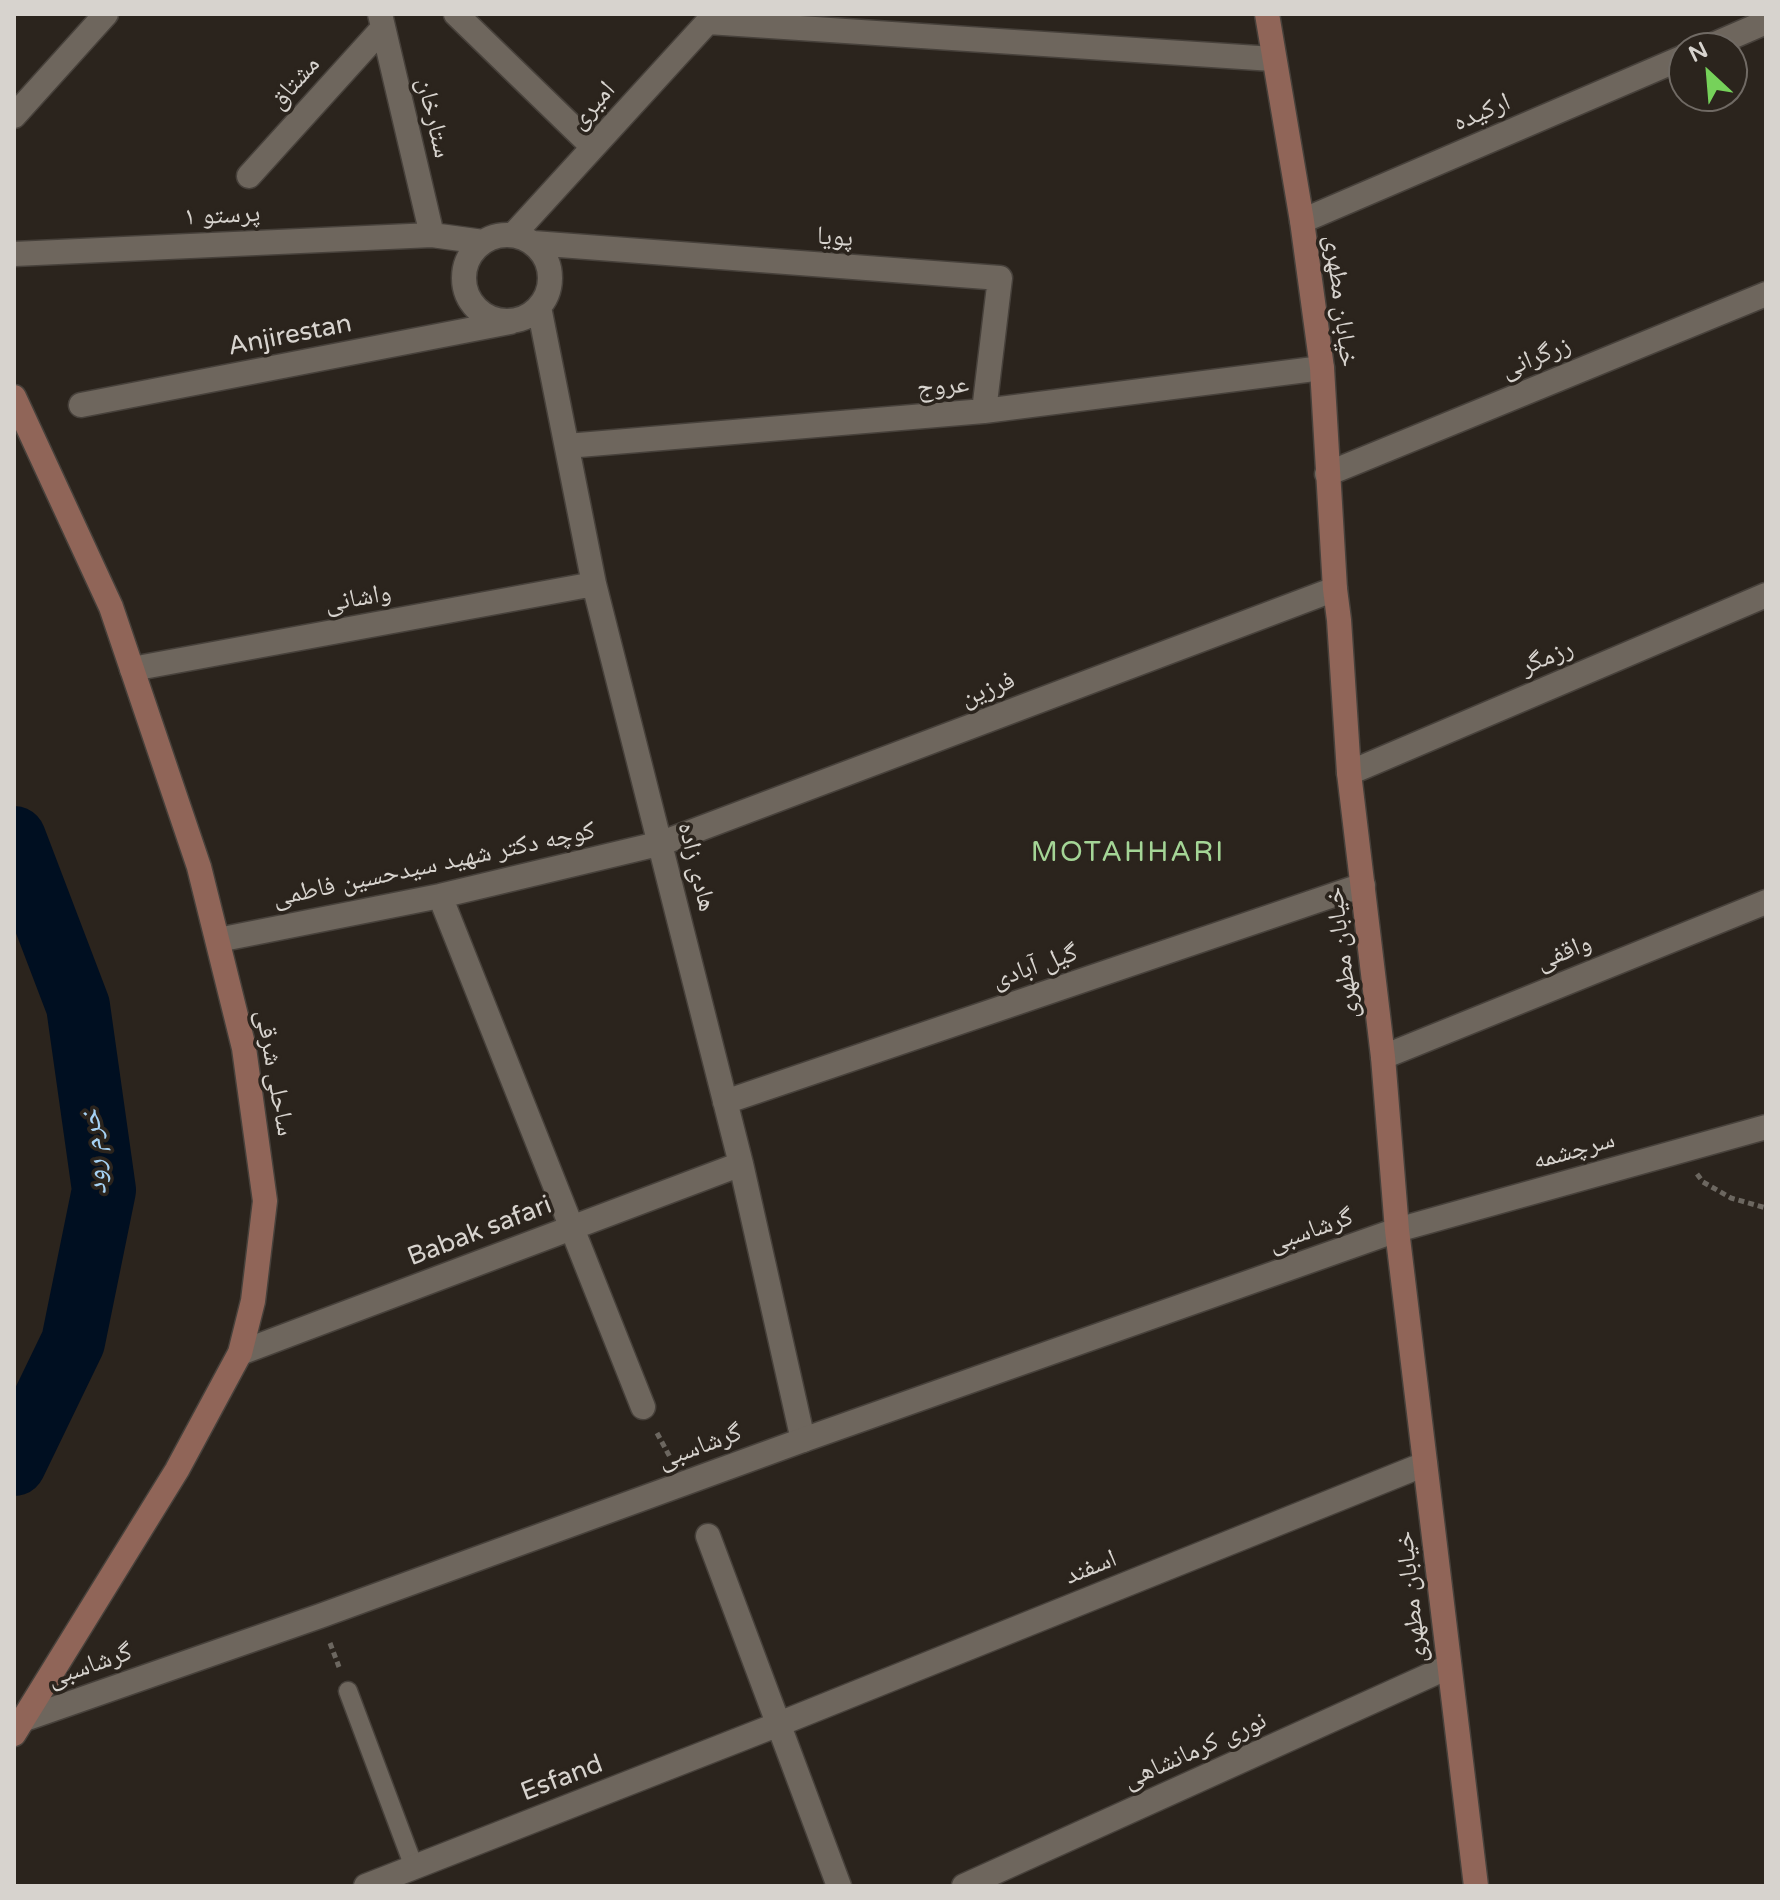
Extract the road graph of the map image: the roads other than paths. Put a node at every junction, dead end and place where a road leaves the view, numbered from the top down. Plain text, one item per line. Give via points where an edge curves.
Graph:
1 (106, 14) edge
2 (456, 14) edge
3 (1267, 14) edge
4 (711, 18) edge
5 (382, 21) edge
6 (1766, 22) edge
7 (1743, 32) edge
8 (1273, 59) junction
9 (1668, 64) edge
10 (14, 116) edge
11 (593, 147) junction
12 (249, 176) dead end
13 (1302, 221) junction
14 (432, 235) junction
15 (523, 239) junction
16 (483, 242) junction
17 (14, 254) edge
18 (1766, 294) edge
19 (539, 307) junction
20 (510, 322) junction
21 (1322, 368) junction
22 (14, 397) edge
23 (81, 405) dead end
24 (984, 411) junction
25 (567, 446) junction
26 (1327, 474) junction
27 (594, 584) junction
28 (1335, 589) junction
29 (1766, 595) edge
30 (132, 669) junction
31 (1349, 773) junction
32 (662, 843) junction
33 (1363, 885) junction
34 (440, 896) junction
35 (1766, 902) edge
36 (218, 940) junction
37 (1383, 1057) junction
38 (725, 1102) junction
39 (1766, 1127) edge
40 (741, 1164) junction
41 (572, 1228) junction
42 (1397, 1230) junction
43 (240, 1353) junction
44 (643, 1407) road end
45 (803, 1440) junction
46 (1425, 1464) junction
47 (708, 1536) dead end
48 (1448, 1667) junction
49 (348, 1691) road end
50 (779, 1724) junction
51 (18, 1727) edge
52 (414, 1867) junction
53 (366, 1886) edge
54 (839, 1886) edge
55 (964, 1886) edge
56 (1476, 1886) edge

1 - 10 street
2 - 11 street
3 - 8 main road, خیابان مطهری
4 - 8 street
4 - 11 street, امیری
5 - 12 street, مشتاق
5 - 14 street, ستارخان
6 - 7 street
8 - 13 main road, خیابان مطهری
9 - 13 street, ارکیده
11 - 15 street, امیری
13 - 21 main road, خیابان مطهری
14 - 16 street, پرستو ۱
14 - 17 street, پرستو ۱
15 - 16 street via 497,236
15 - 19 street via 545,256 550,274
15 - 24 street, پویا via 1000,278
16 - 20 street via 464,273 466,292 475,309
18 - 26 street, زرگرانی
19 - 20 street
19 - 25 street, هادی زاده
20 - 23 street, Anjirestan
21 - 24 street, عروج
21 - 26 main road, خیابان مطهری
22 - 30 main road, ساحلی شرقی via 111,607
24 - 25 street, عروج
25 - 27 street, هادی زاده
26 - 28 main road, خیابان مطهری
27 - 30 street, واشانی
27 - 32 street, هادی زاده
28 - 31 main road, خیابان مطهری
28 - 32 street, فرزین
29 - 31 street, رزمگر
30 - 36 main road, ساحلی شرقی
31 - 33 main road, خیابان مطهری
32 - 34 street, کوچه دکتر شهید سیدحسین فاطمی
32 - 38 street, هادی زاده
33 - 37 main road, خیابان مطهری
33 - 38 street, گیل آبادی
34 - 36 street, کوچه دکتر شهید سیدحسین فاطمی
34 - 41 street
35 - 37 street, واقفی
36 - 43 main road, ساحلی شرقی via 244,1048 265,1201 253,1301
37 - 42 main road, خیابان مطهری
38 - 40 street, هادی زاده
39 - 42 street, سرچشمه
40 - 41 street, Babak safari
40 - 45 street, هادی زاده
41 - 43 street, Babak safari
41 - 44 street
42 - 45 street, گرشاسبی
42 - 46 main road, خیابان مطهری
43 - 51 main road, ساحلی شرقی via 177,1470
45 - 51 street, گرشاسبی
46 - 48 main road, خیابان مطهری
46 - 50 street, اسفند
47 - 50 street
48 - 55 street, نوری کرمانشاهی
48 - 56 main road, خیابان مطهری
49 - 52 lane
50 - 52 street, Esfand
50 - 54 street
52 - 53 street, Esfand

